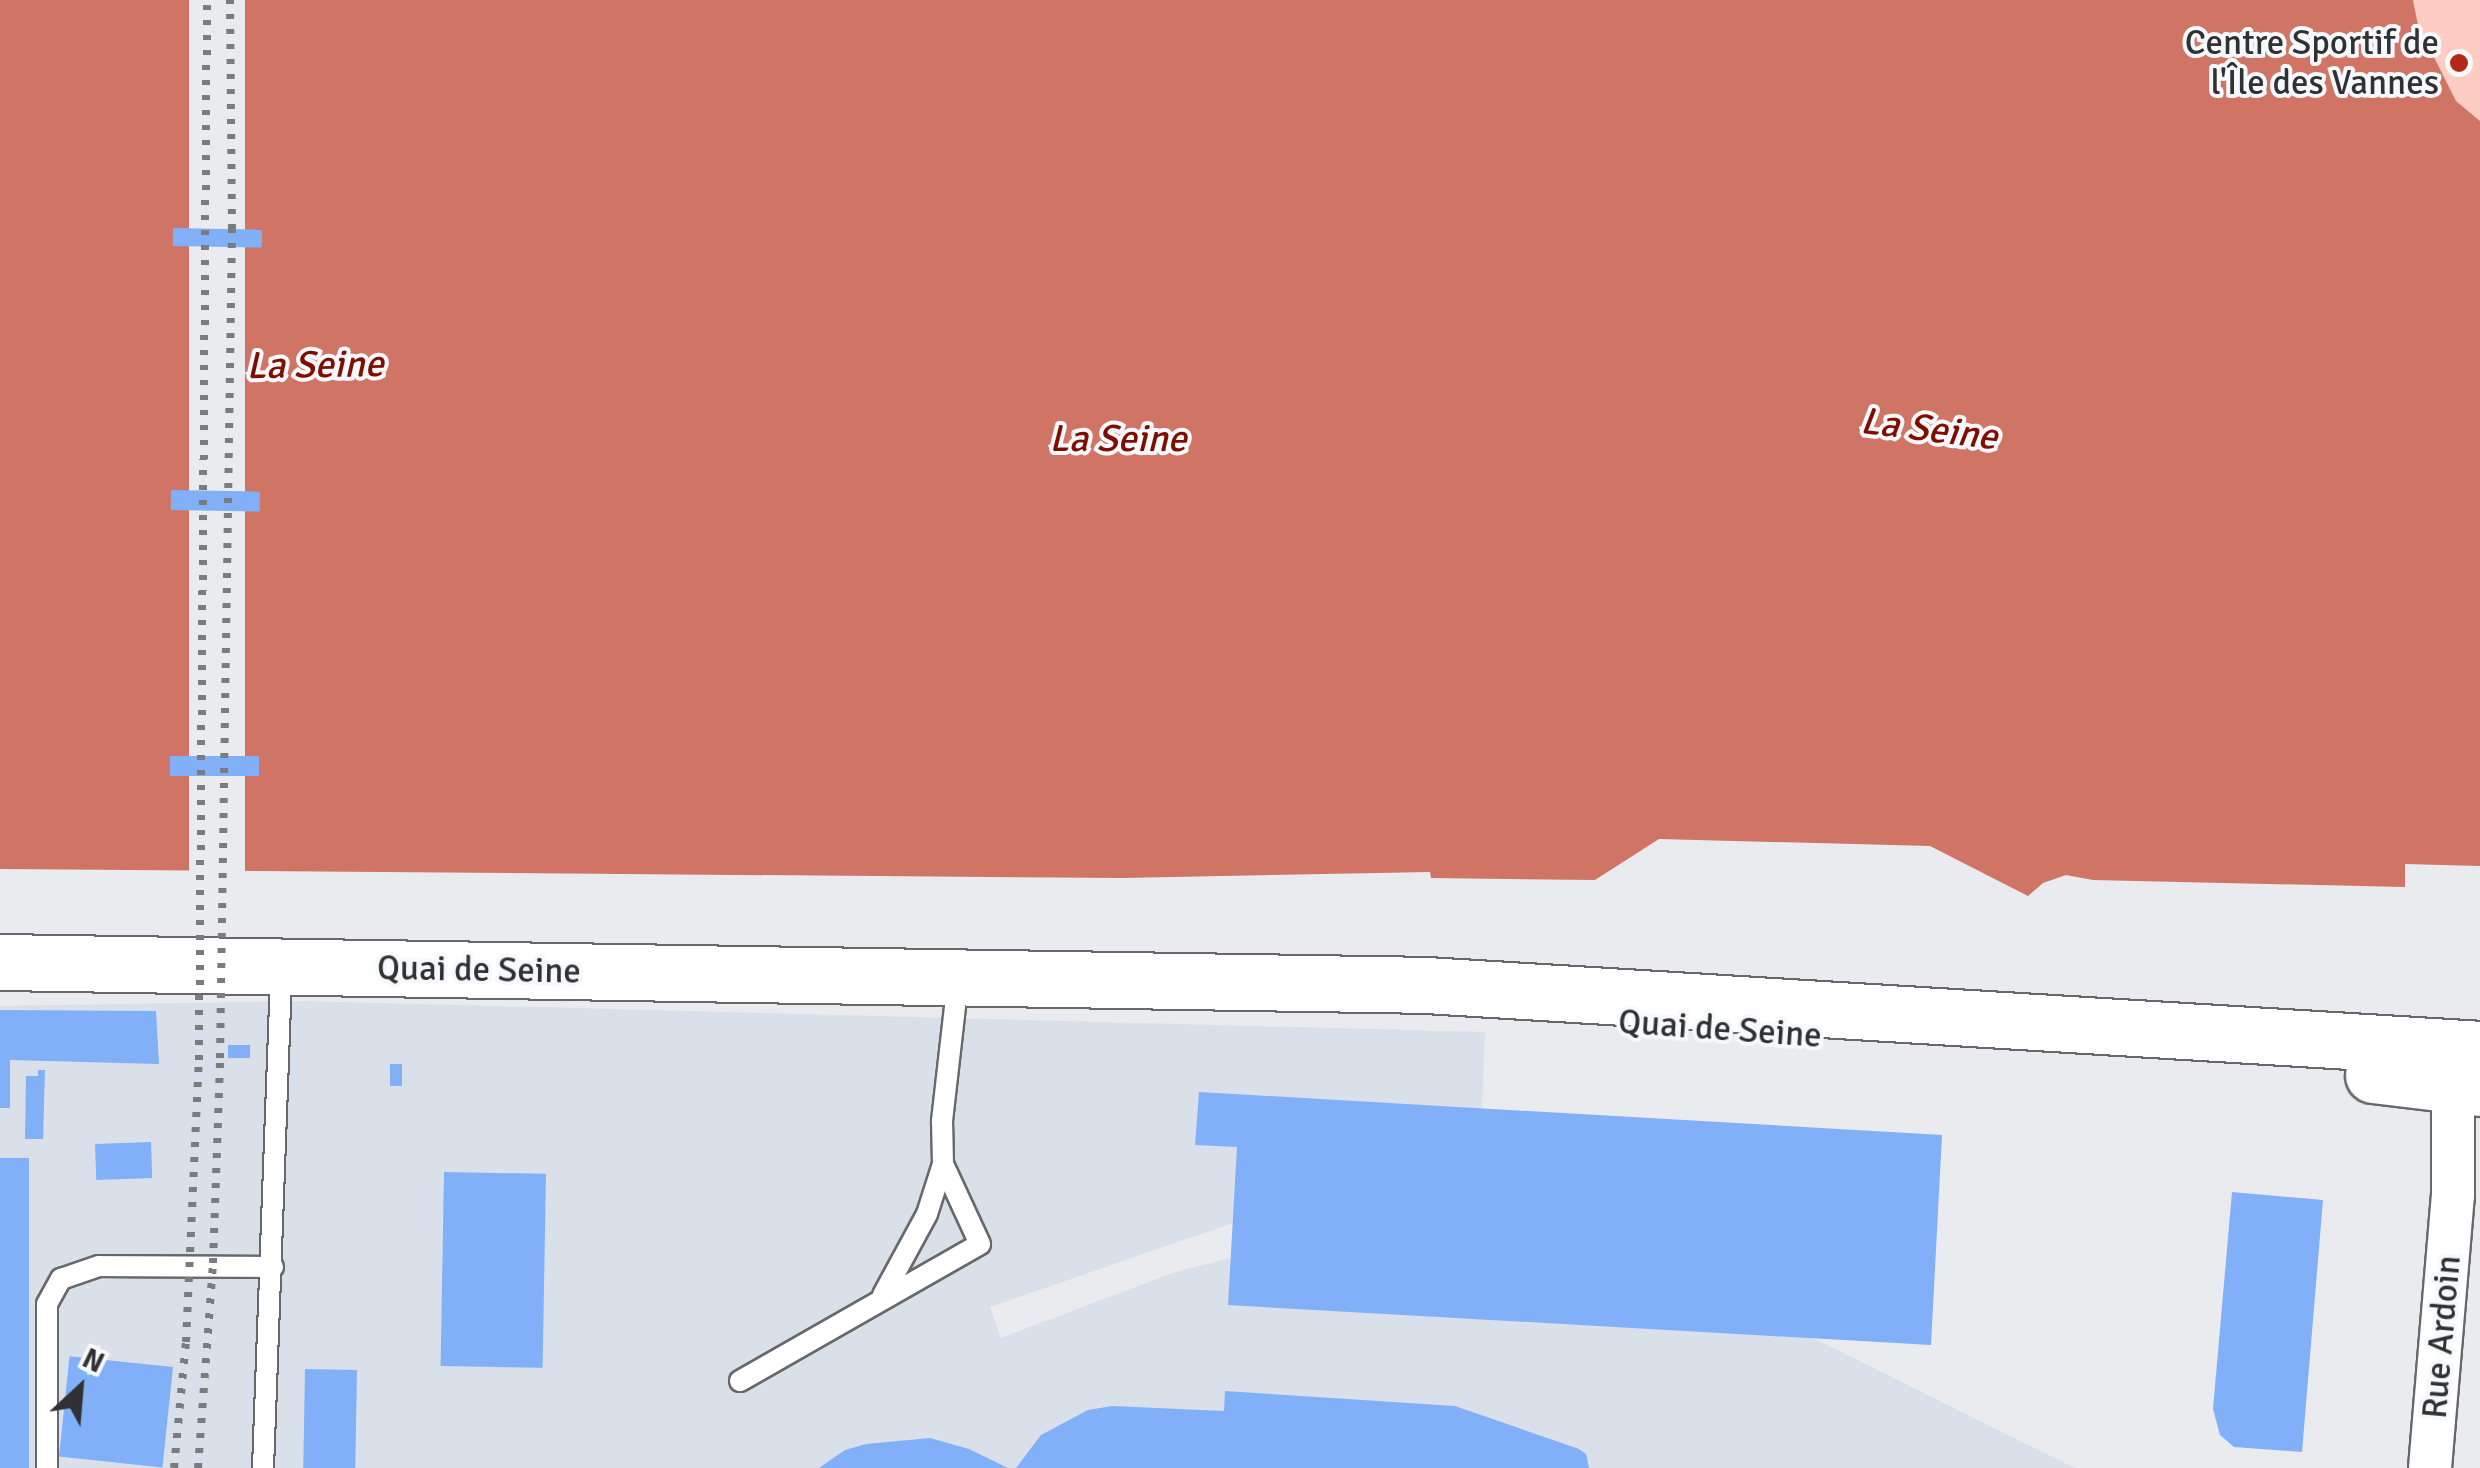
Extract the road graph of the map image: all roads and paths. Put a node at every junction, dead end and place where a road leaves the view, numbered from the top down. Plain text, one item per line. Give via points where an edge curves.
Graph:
1 (0, 962) edge
2 (281, 967) junction
3 (958, 978) junction
4 (2467, 1068) edge
5 (943, 1164) junction
6 (272, 1267) junction
7 (880, 1301) junction
8 (740, 1381) dead end
9 (47, 1468) edge
10 (264, 1468) edge
11 (2430, 1468) edge

1 - 2 main road, Quai de Seine
2 - 3 main road, Quai de Seine
2 - 6 lane
3 - 4 main road, Quai de Seine via 2323,1068
3 - 5 lane
4 - 11 street, Rue Ardoin
5 - 7 lane via 907,1259
5 - 7 lane via 980,1244
6 - 9 lane via 99,1266 61,1279 47,1304
6 - 10 lane
7 - 8 lane

